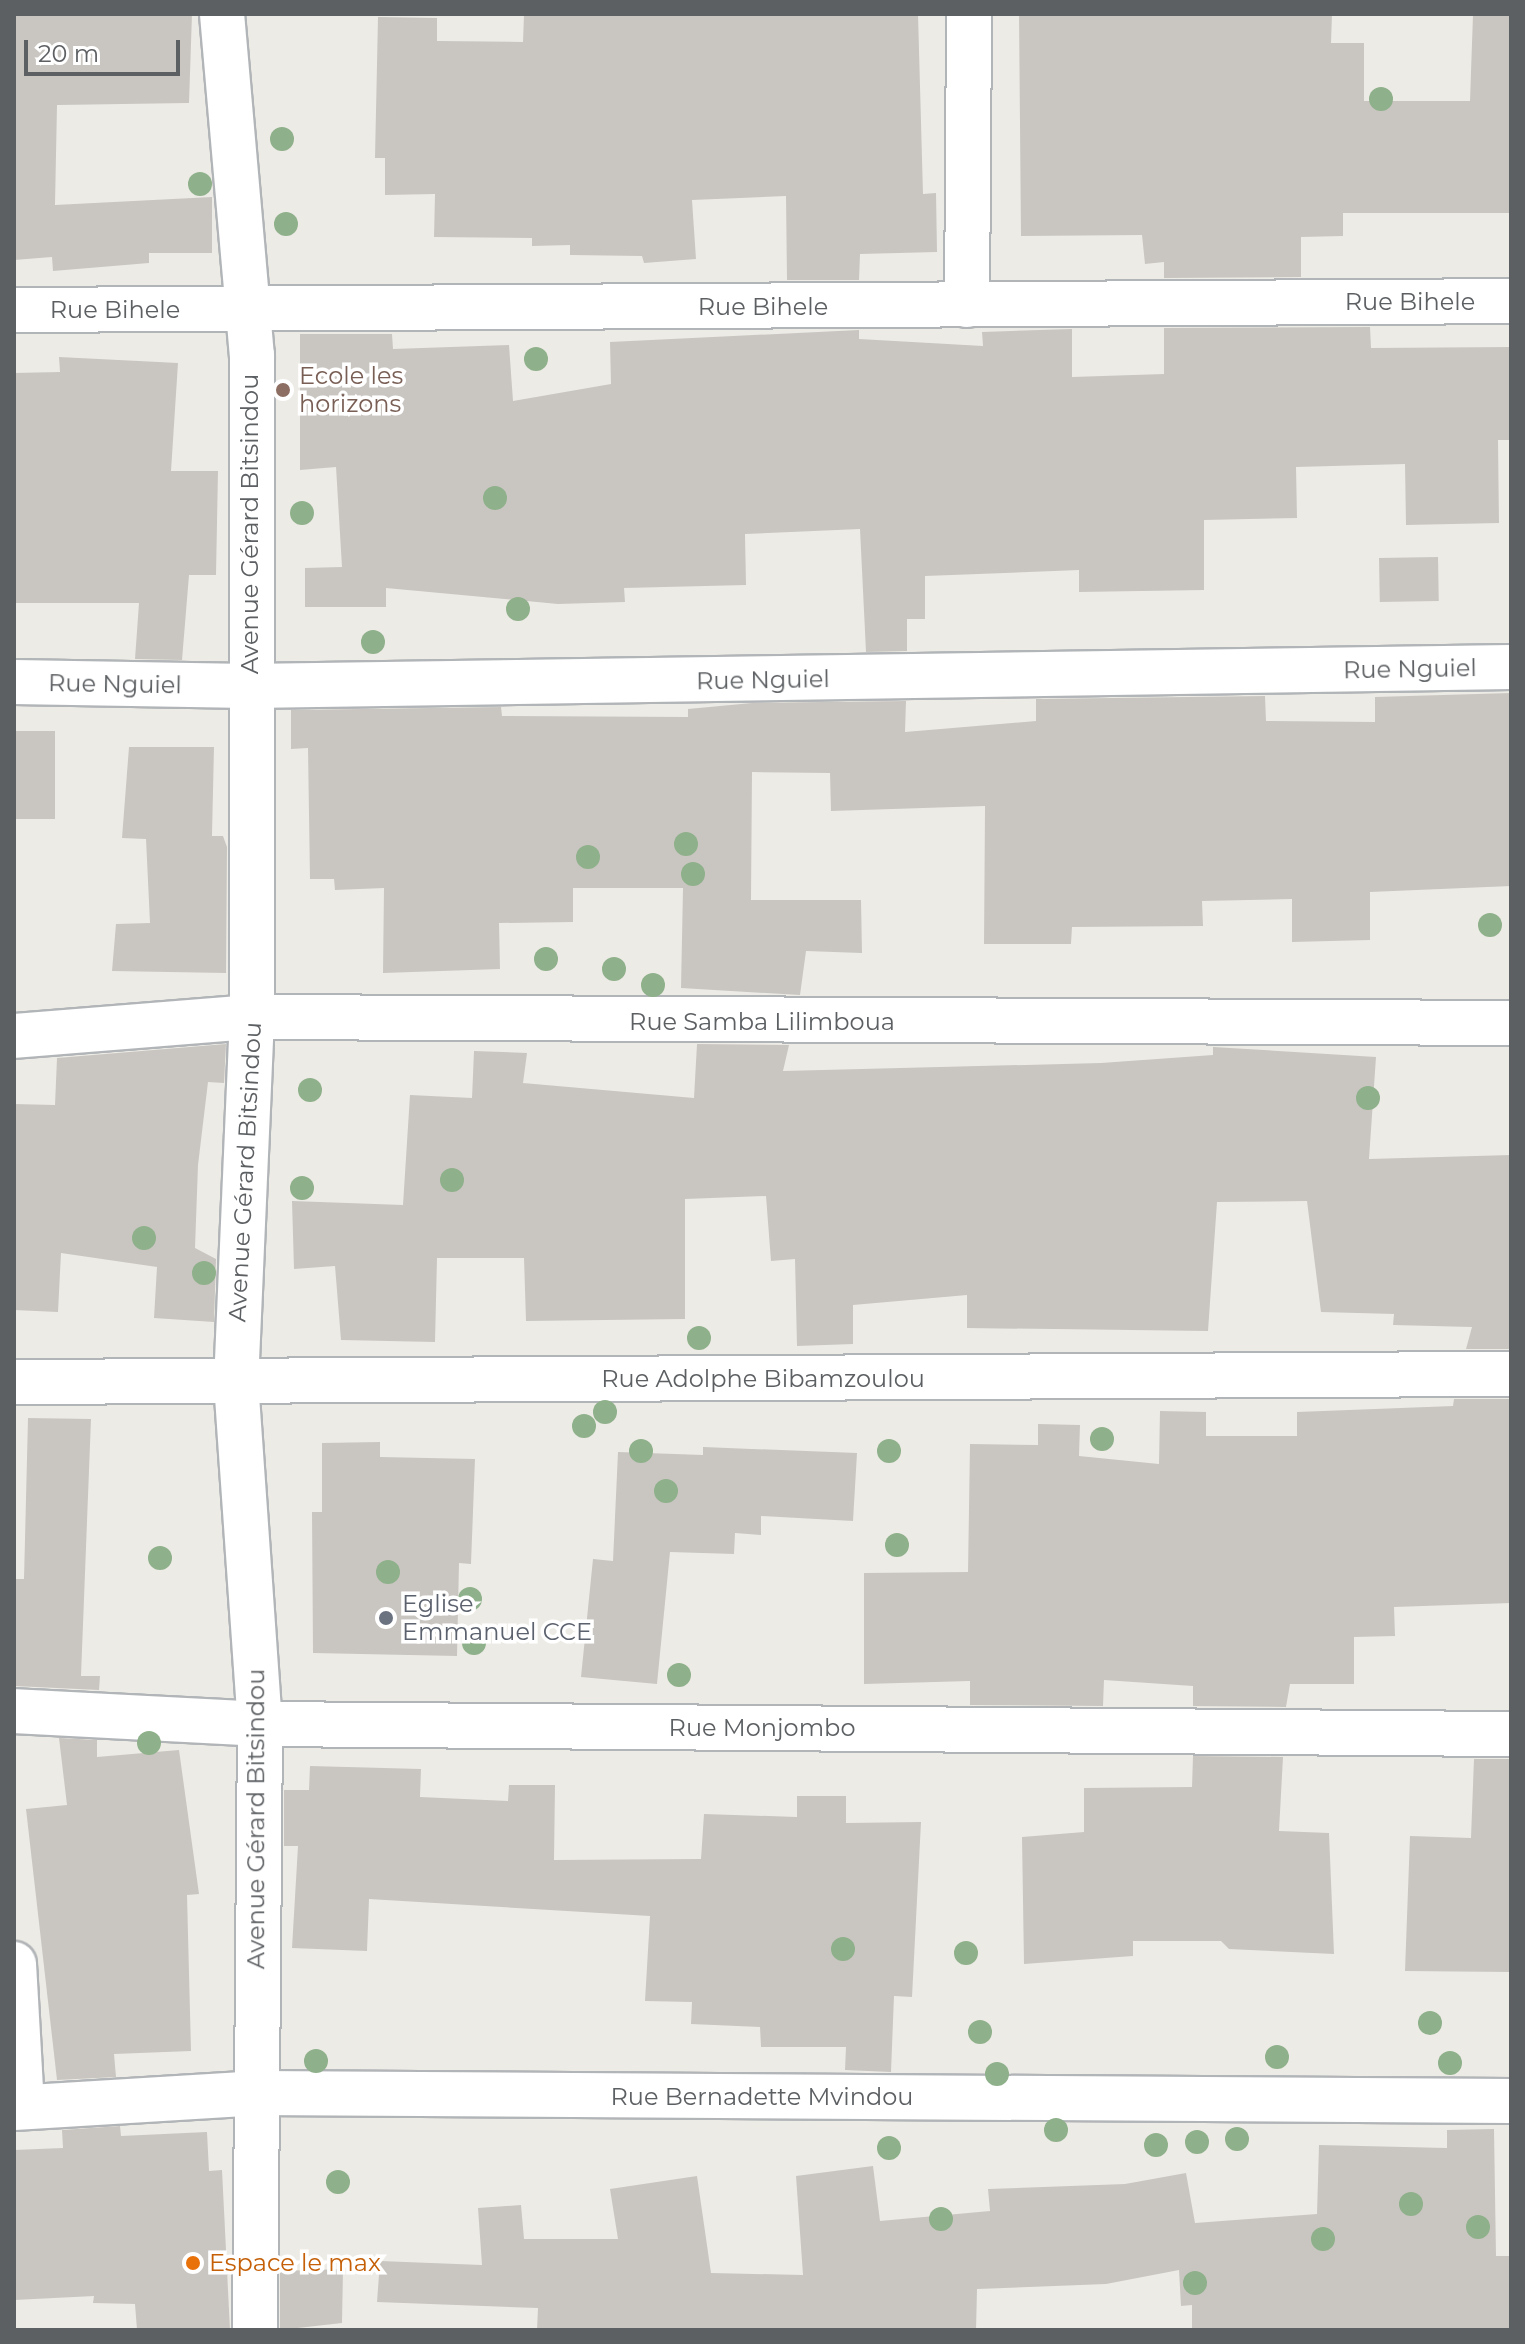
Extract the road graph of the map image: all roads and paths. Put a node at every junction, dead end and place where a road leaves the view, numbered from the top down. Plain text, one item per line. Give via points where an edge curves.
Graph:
1 (222, 14) edge
2 (969, 14) edge
3 (1511, 301) edge
4 (967, 305) junction
5 (14, 310) edge
6 (245, 310) junction
7 (1511, 667) edge
8 (14, 682) edge
9 (249, 686) junction
10 (252, 1017) junction
11 (1511, 1023) edge
12 (14, 1036) edge
13 (1511, 1374) edge
14 (14, 1382) edge
15 (236, 1382) junction
16 (14, 1711) edge
17 (260, 1724) junction
18 (1511, 1734) edge
19 (14, 1964) edge
20 (256, 2093) junction
21 (1511, 2101) edge
22 (18, 2107) edge
23 (255, 2330) edge

1 - 6 street, Avenue Gérard Bitsindou
2 - 4 street
3 - 4 street, Rue Bihele
4 - 6 street, Rue Bihele
5 - 6 street, Rue Bihele
6 - 9 street, Avenue Gérard Bitsindou via 252,355
7 - 9 street, Rue Nguiel
8 - 9 street, Rue Nguiel
9 - 10 street, Avenue Gérard Bitsindou
10 - 11 street, Rue Samba Lilimboua
10 - 12 street, Rue Samba Lilimboua
10 - 15 street, Avenue Gérard Bitsindou
13 - 15 street, Rue Adolphe Bibamzoulou
14 - 15 street, Rue Adolphe Bibamzoulou
15 - 17 street, Avenue Gérard Bitsindou
16 - 17 street, Rue Monjombo
17 - 18 street, Rue Monjombo
17 - 20 street, Avenue Gérard Bitsindou
19 - 22 street
20 - 21 street, Rue Bernadette Mvindou
20 - 22 street, Rue Bernadette Mvindou
20 - 23 street, Avenue Gérard Bitsindou

